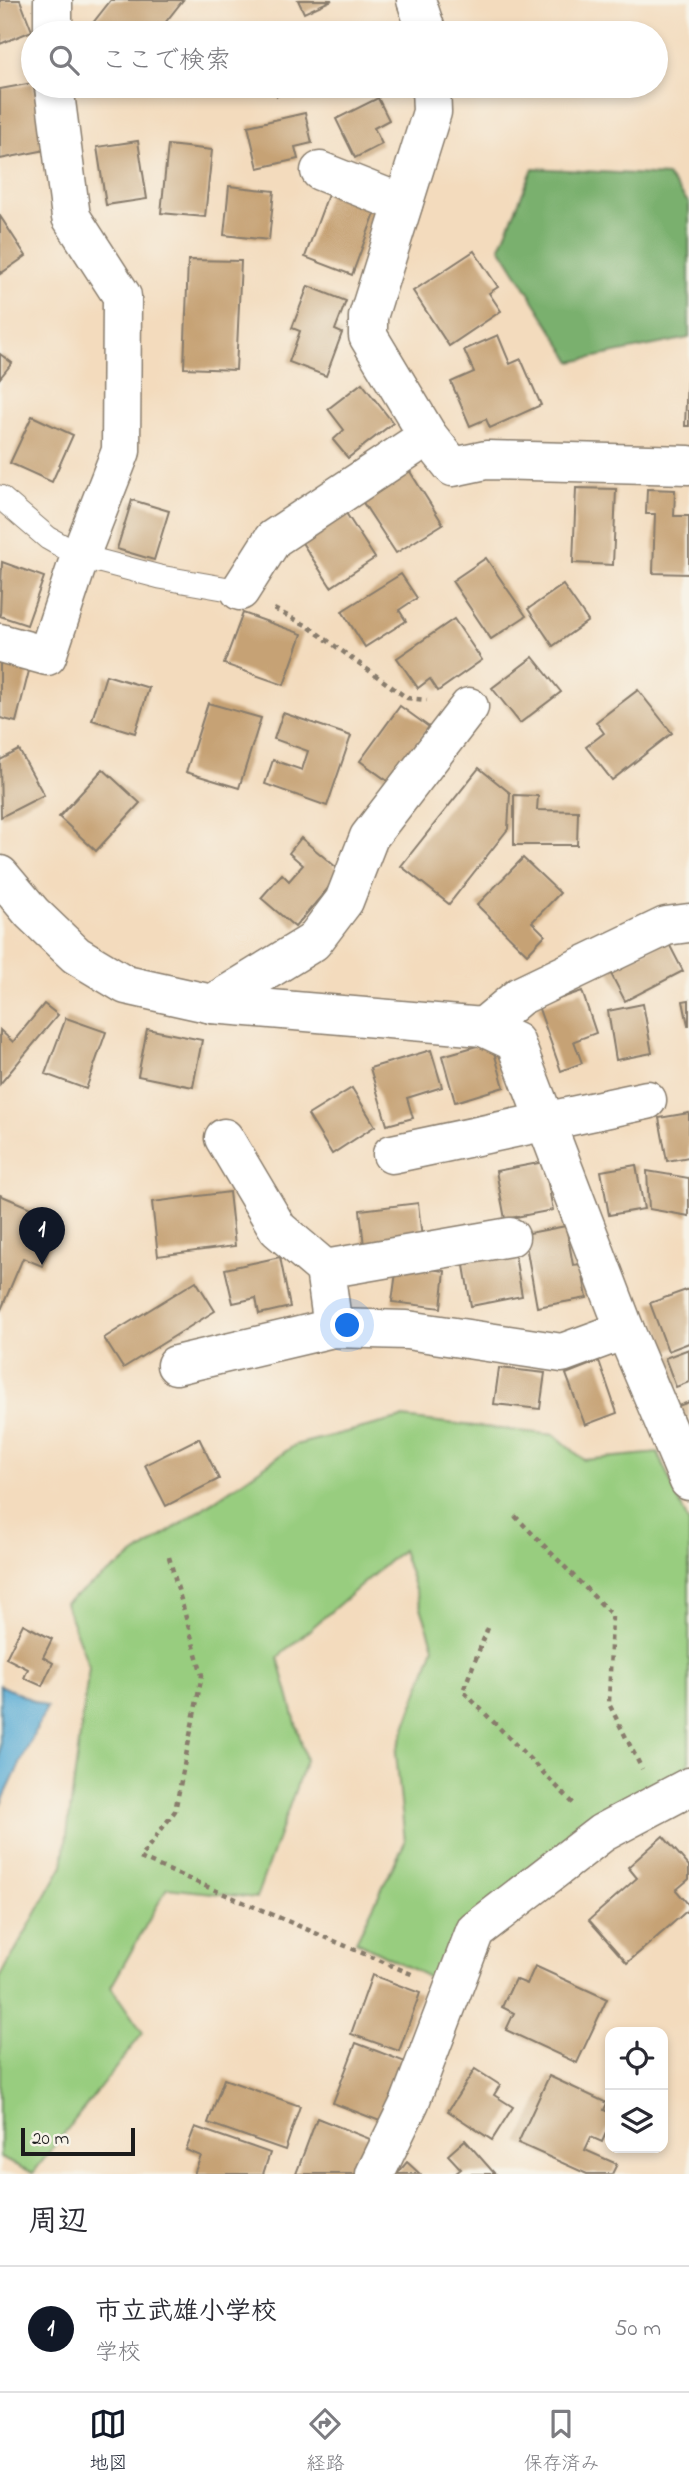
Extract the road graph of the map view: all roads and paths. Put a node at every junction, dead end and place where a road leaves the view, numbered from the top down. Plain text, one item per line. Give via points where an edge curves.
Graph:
1 (53, 0) edge
2 (416, 0) edge
3 (53, 21) edge
4 (423, 21) edge
5 (56, 98) edge
6 (431, 98) edge
7 (320, 171) dead end
8 (403, 204) junction
9 (428, 436) junction
10 (689, 464) edge
11 (0, 497) edge
12 (80, 556) junction
13 (240, 591) junction
14 (0, 643) edge
15 (469, 707) joint
16 (0, 875) edge
17 (689, 923) edge
18 (212, 1004) junction
19 (484, 1027) junction
20 (647, 1100) dead end
21 (546, 1122) junction
22 (224, 1138) dead end
23 (392, 1154) dead end
24 (510, 1237) dead end
25 (326, 1269) junction
26 (333, 1328) junction
27 (625, 1329) junction
28 (176, 1365) dead end
29 (689, 1481) edge
30 (514, 1516) dead end
31 (169, 1557) dead end
32 (488, 1628) dead end
33 (674, 1795) edge
34 (603, 1833) junction
35 (452, 1992) junction
36 (375, 2174) edge

1 - 3 street
2 - 4 street
5 - 12 street via 71,217 122,296 121,451
6 - 8 street via 432,112
7 - 8 street
8 - 9 street via 368,317 368,336
9 - 10 street via 453,467 485,460
9 - 13 street via 273,539
11 - 12 lane via 48,538
12 - 13 lane
12 - 14 street via 47,656
13 - 15 path via 306,625 407,698
15 - 18 street via 369,837 344,901 313,942
16 - 18 street via 76,955 126,985
17 - 19 street via 666,926 520,996
18 - 19 street
19 - 21 street via 515,1042
20 - 21 street
21 - 23 street
21 - 27 street
22 - 25 street via 278,1229
24 - 25 street
25 - 26 street
26 - 27 street via 407,1331 562,1353
26 - 28 street
27 - 29 street
30 - 33 path via 612,1615 609,1704
31 - 35 path via 202,1675 176,1811 140,1858
32 - 34 path via 463,1691
33 - 34 street
34 - 35 street via 475,1931
35 - 36 street via 410,2102

